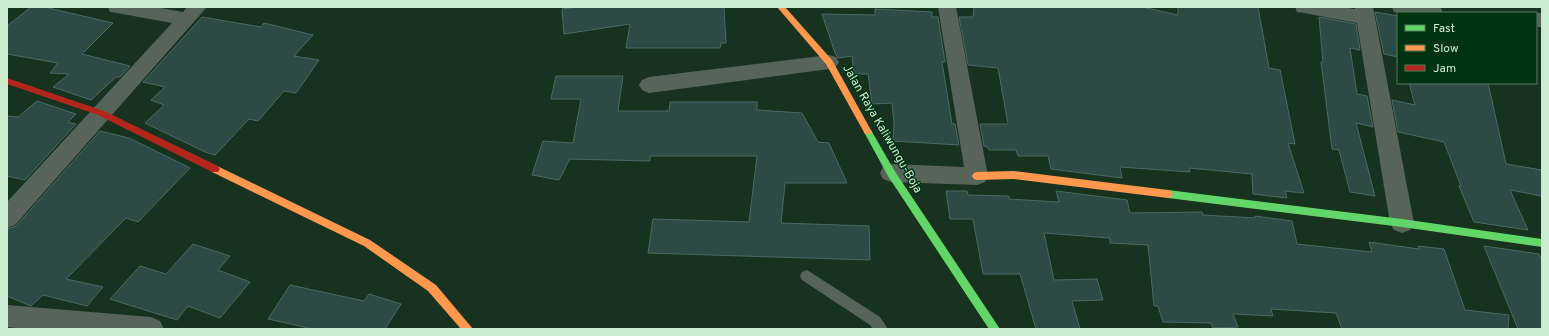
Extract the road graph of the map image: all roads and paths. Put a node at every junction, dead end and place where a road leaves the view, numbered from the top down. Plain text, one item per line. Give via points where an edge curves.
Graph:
1 (117, 7) edge
2 (781, 7) edge
3 (947, 7) edge
4 (1304, 7) edge
5 (1401, 7) edge
6 (1428, 12) edge
7 (193, 13) edge
8 (1365, 13) edge
9 (829, 62) junction
10 (7, 81) edge
11 (649, 85) dead end
12 (101, 113) junction
13 (890, 173) junction
14 (977, 176) junction
15 (7, 218) edge
16 (1402, 223) junction
17 (1542, 243) edge
18 (807, 276) dead end
19 (7, 316) edge
20 (151, 329) edge
21 (468, 329) edge
22 (881, 329) edge
23 (993, 329) edge

1 - 7 street
2 - 9 street, Jalan Raya Kaliwungu-Boja
3 - 14 street
4 - 8 street
5 - 6 street
7 - 12 street
8 - 16 street
9 - 11 street
9 - 13 street, Jalan Raya Kaliwungu-Boja
10 - 12 street
12 - 15 street
12 - 21 street via 367,243 432,288
13 - 14 street
13 - 23 street, Jalan Raya Kaliwungu-Boja
14 - 16 street via 1013,175
16 - 17 street
18 - 22 lane via 875,321
19 - 20 street

